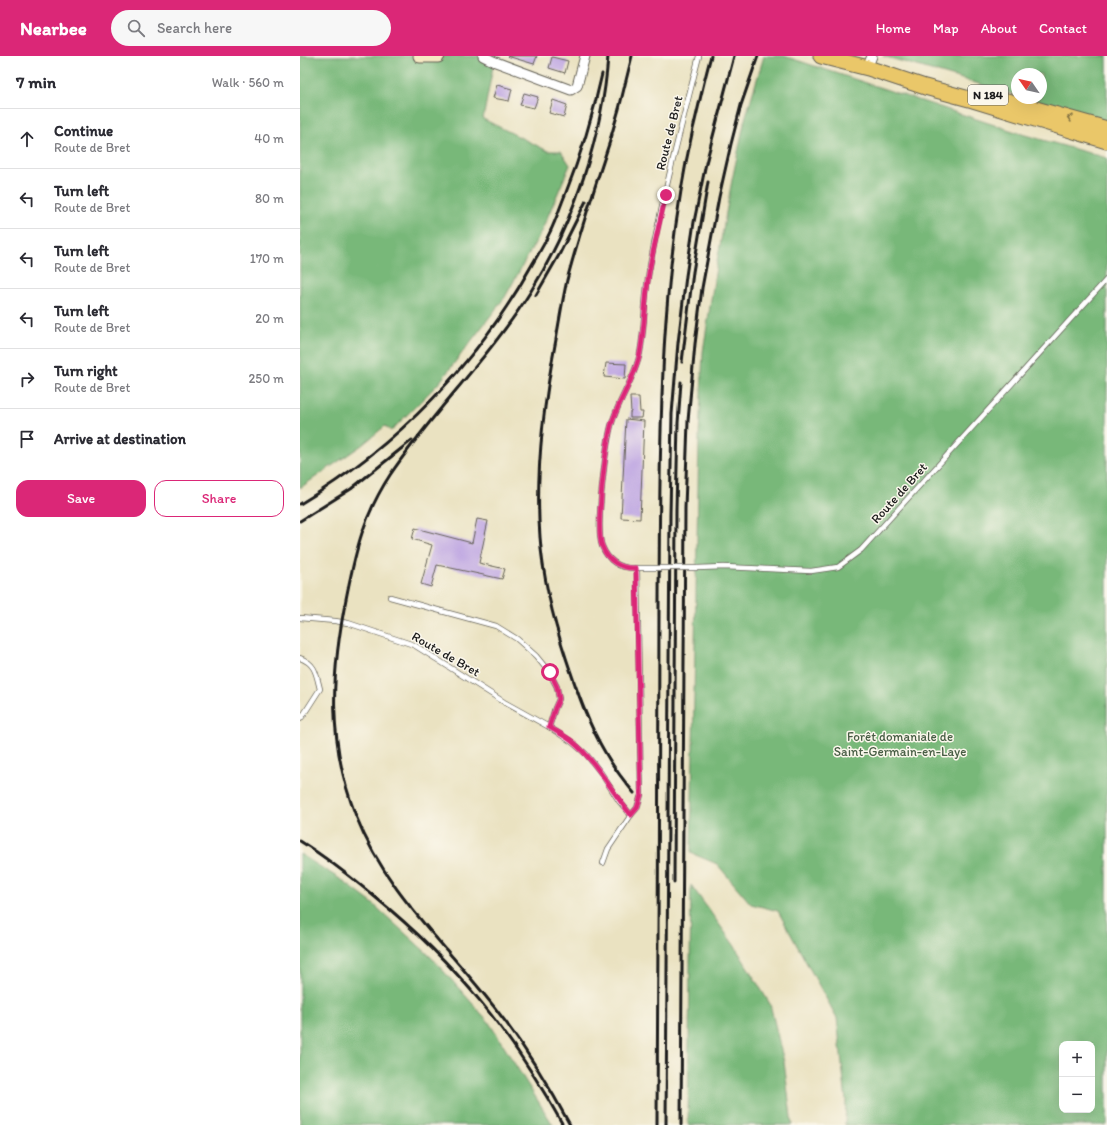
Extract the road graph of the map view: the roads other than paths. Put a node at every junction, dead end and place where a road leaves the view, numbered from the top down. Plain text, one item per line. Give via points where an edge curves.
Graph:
1 (420, 56) edge
2 (438, 56) edge
3 (483, 56) edge
4 (585, 56) edge
5 (699, 56) edge
6 (821, 56) edge
7 (852, 56) edge
8 (870, 62) edge
9 (1107, 129) edge
10 (1107, 141) edge
11 (1107, 280) edge
12 (636, 568) junction
13 (390, 597) dead end
14 (300, 618) edge
15 (300, 658) edge
16 (300, 718) edge
17 (549, 727) junction
18 (631, 815) junction
19 (603, 863) dead end

1 - 2 street
3 - 4 street via 572,90 577,86
5 - 12 lane, Route de Bret via 649,273 640,354 616,409 607,450 599,525 601,544 607,557 616,565
6 - 8 main road, N 184
7 - 8 main road, N 184
9 -> 8 main road, N 184
8 - 10 main road, N 184 via 925,88 974,100
11 - 12 lane, Route de Bret, bridge via 862,550 838,567 811,571 724,567
12 - 18 lane via 641,795 637,808
13 - 17 lane via 496,626 517,639 550,672 557,687 559,699
14 - 17 lane, Route de Bret via 346,623 414,645
15 - 16 lane via 308,661 316,672 320,689
17 - 18 lane, Route de Bret via 586,754
18 - 19 lane via 608,849

